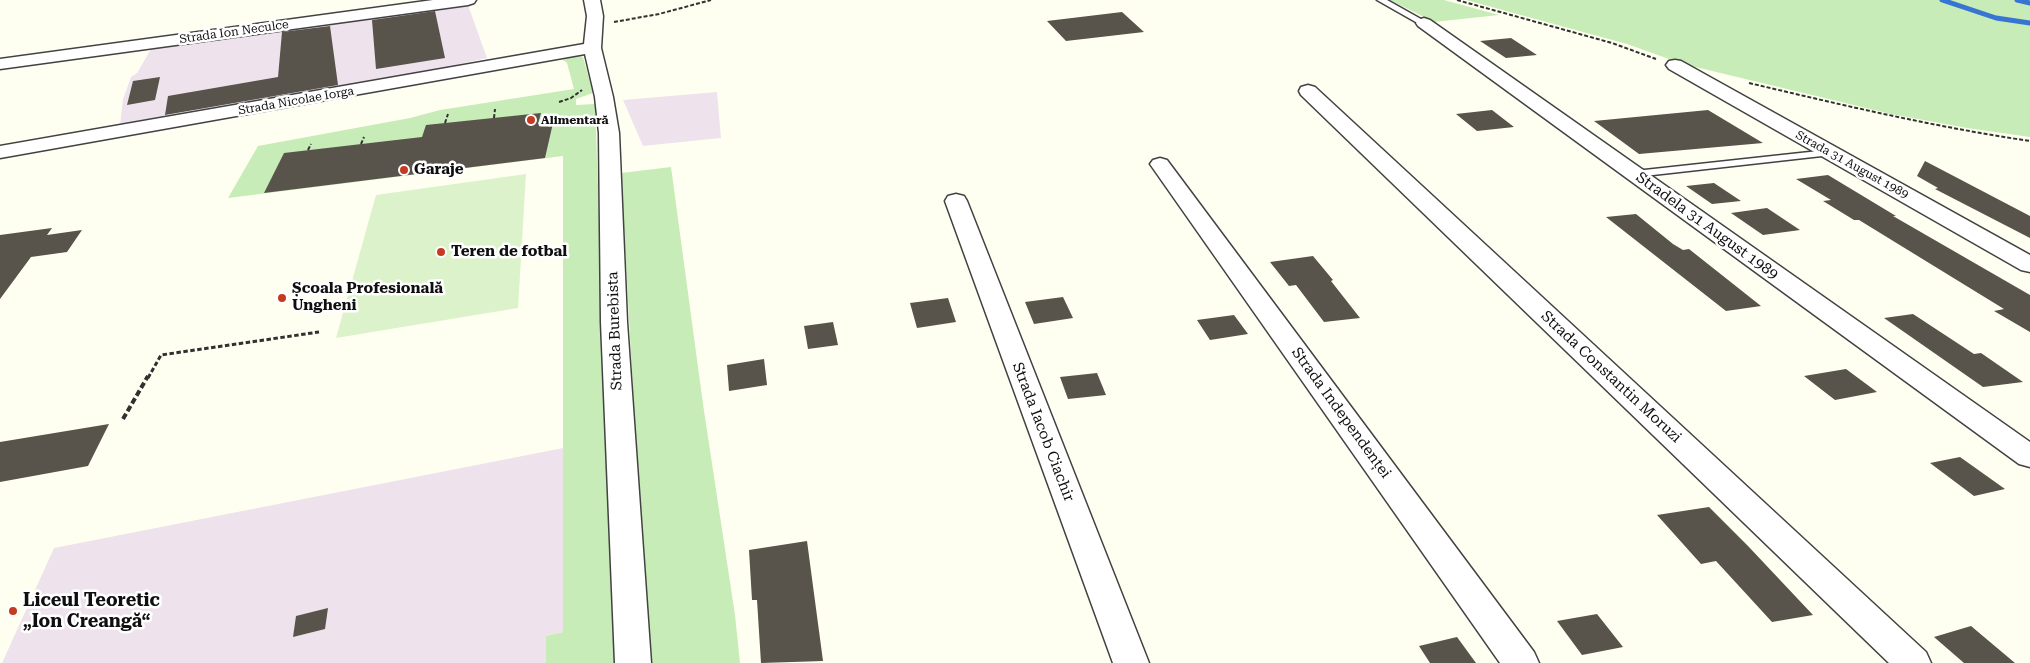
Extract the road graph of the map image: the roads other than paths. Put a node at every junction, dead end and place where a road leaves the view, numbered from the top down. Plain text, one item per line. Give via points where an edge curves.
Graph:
1 (468, 0) edge
2 (592, 0) edge
3 (1381, 0) edge
4 (1424, 23) joint
5 (593, 36) junction
6 (0, 64) edge
7 (1675, 65) road end
8 (1308, 91) dead end
9 (0, 152) edge
10 (1828, 153) junction
11 (1160, 164) dead end
12 (1635, 174) junction
13 (956, 201) dead end
14 (2030, 264) edge
15 (2030, 457) edge
16 (633, 663) edge
17 (1131, 663) edge
18 (1522, 663) edge
19 (1913, 663) edge

1 - 6 street, Strada Ion Neculce
2 - 5 street, Strada Burebista
3 - 4 lane, Stradela 31 August 1989
4 - 12 street, Stradela 31 August 1989
5 - 9 street, Strada Nicolae Iorga
5 - 16 street, Strada Burebista via 609,133 614,322
7 - 10 street, Strada 31 August 1989
8 - 19 street, Strada Constantin Moruzi
10 - 12 lane
10 - 14 street, Strada 31 August 1989
11 - 18 street, Strada Independenței
12 - 15 street, Stradela 31 August 1989
13 - 17 street, Strada Iacob Ciachir

